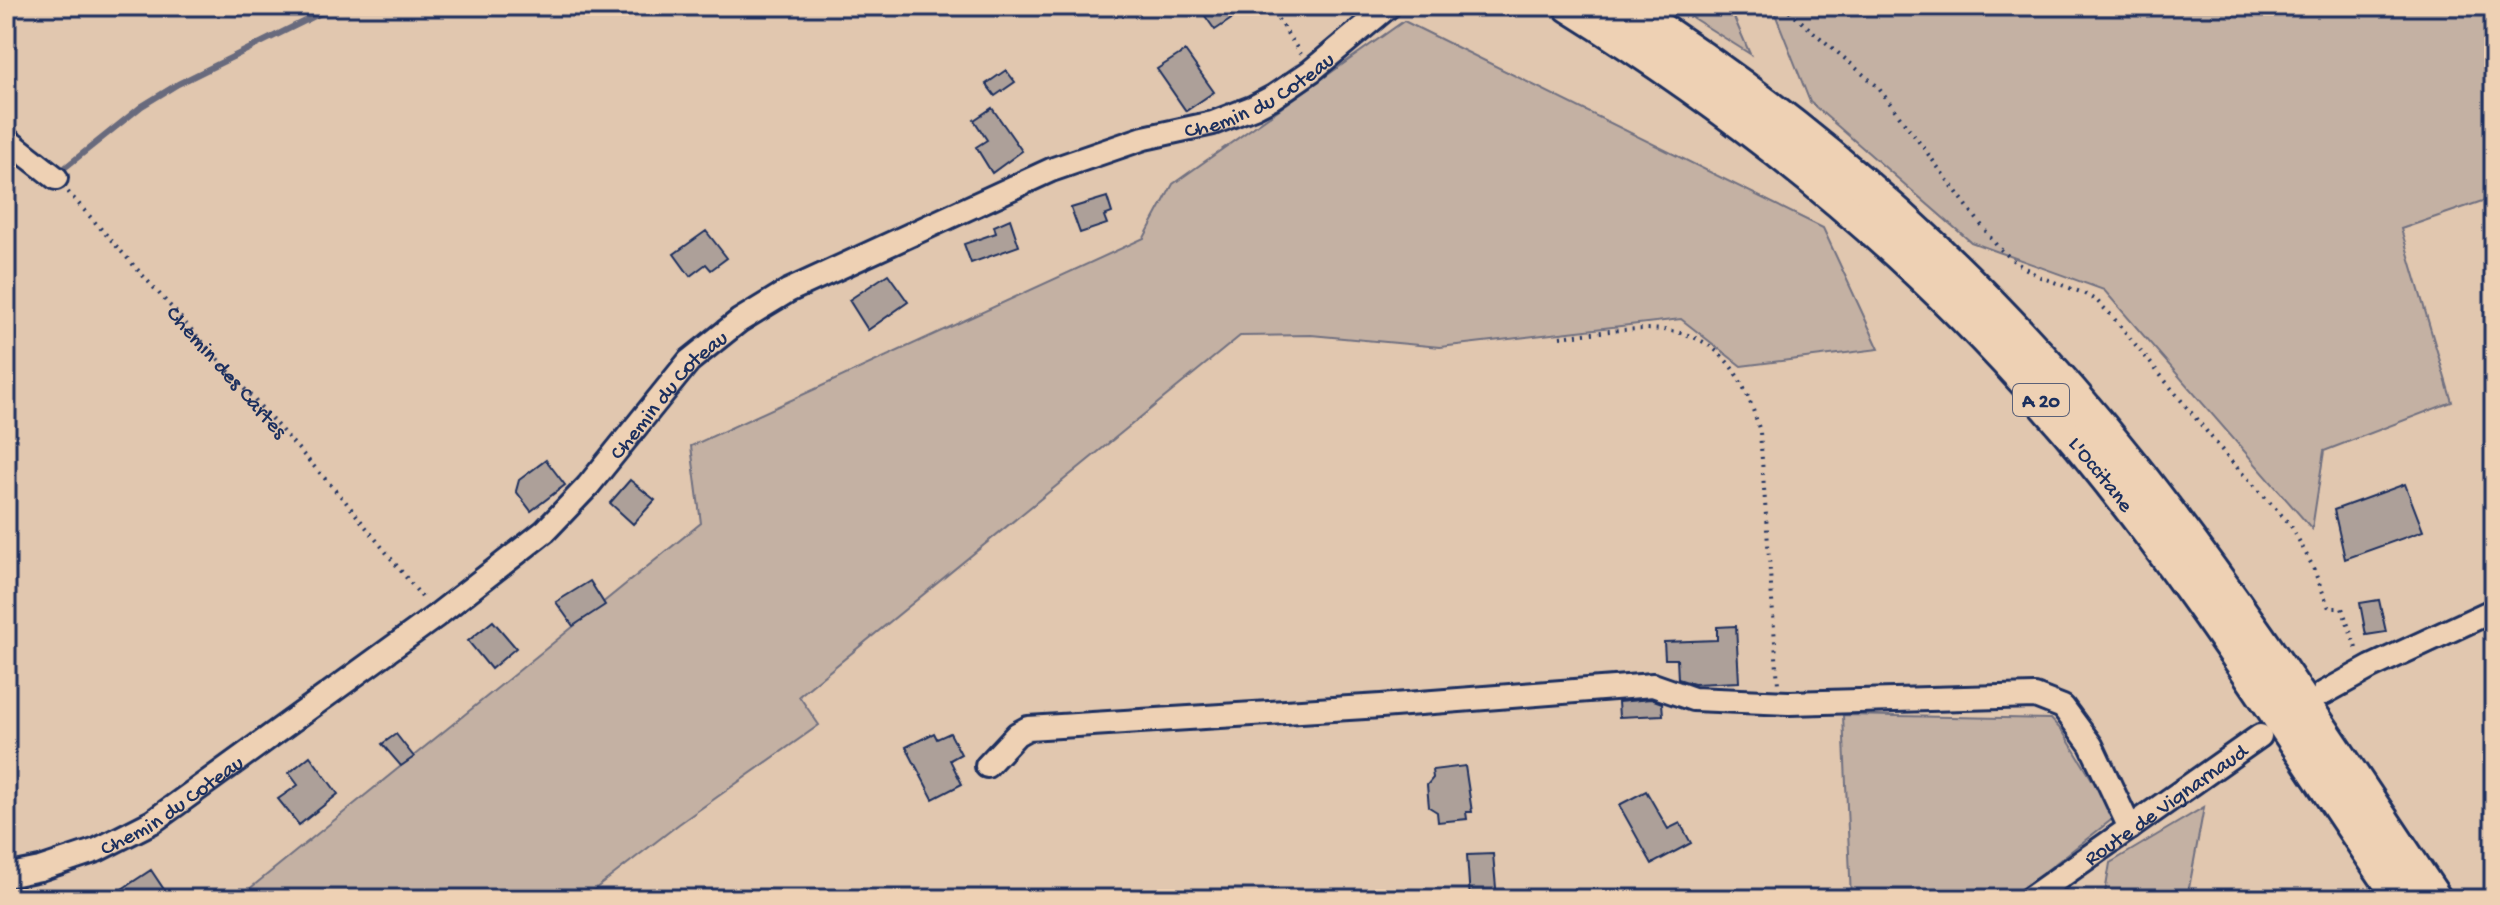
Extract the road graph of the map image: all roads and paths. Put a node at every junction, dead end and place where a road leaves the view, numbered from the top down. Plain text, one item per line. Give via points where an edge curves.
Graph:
1 (1269, 6) edge
2 (1389, 6) edge
3 (1570, 6) edge
4 (1624, 6) edge
5 (1783, 6) edge
6 (1311, 71) junction
7 (6, 139) edge
8 (56, 178) joint
9 (1560, 337) dead end
10 (2494, 610) edge
11 (436, 616) junction
12 (2371, 667) junction
13 (2324, 693) dead end
14 (1779, 703) junction
15 (2260, 736) dead end
16 (987, 766) dead end
17 (2130, 828) junction
18 (6, 876) edge
19 (2029, 899) edge
20 (2401, 899) edge
21 (2435, 899) edge

1 - 6 path
2 - 6 street, Chemin du Coteau
3 - 20 highway, L'Occitane / A 20 via 1651,57 1785,155 1848,207 1994,348 2065,428 2172,565
4 - 21 highway, L'Occitane / A 20 via 1740,85 1867,186 2047,365 2193,546
5 - 12 path via 1877,86 1997,246 2038,276 2097,301 2112,316 2290,524 2329,608 2342,608 2354,648
6 - 11 street, Chemin du Coteau via 1273,97 1213,123 1144,138 1051,170 788,291 739,321 689,361 545,531
7 - 8 street
8 - 11 path, Chemin des Cartes via 345,501
9 - 14 path via 1669,329 1701,339 1735,371 1760,432
10 - 12 street
11 - 18 street, Chemin du Coteau via 152,822 97,850
12 - 13 street
14 - 16 street via 1693,699 1653,685 1044,726 1017,734
14 - 17 street via 2035,696 2063,707 2091,745
15 - 17 street, Route de Vignarnaud
17 - 19 street, Route de Vignarnaud

